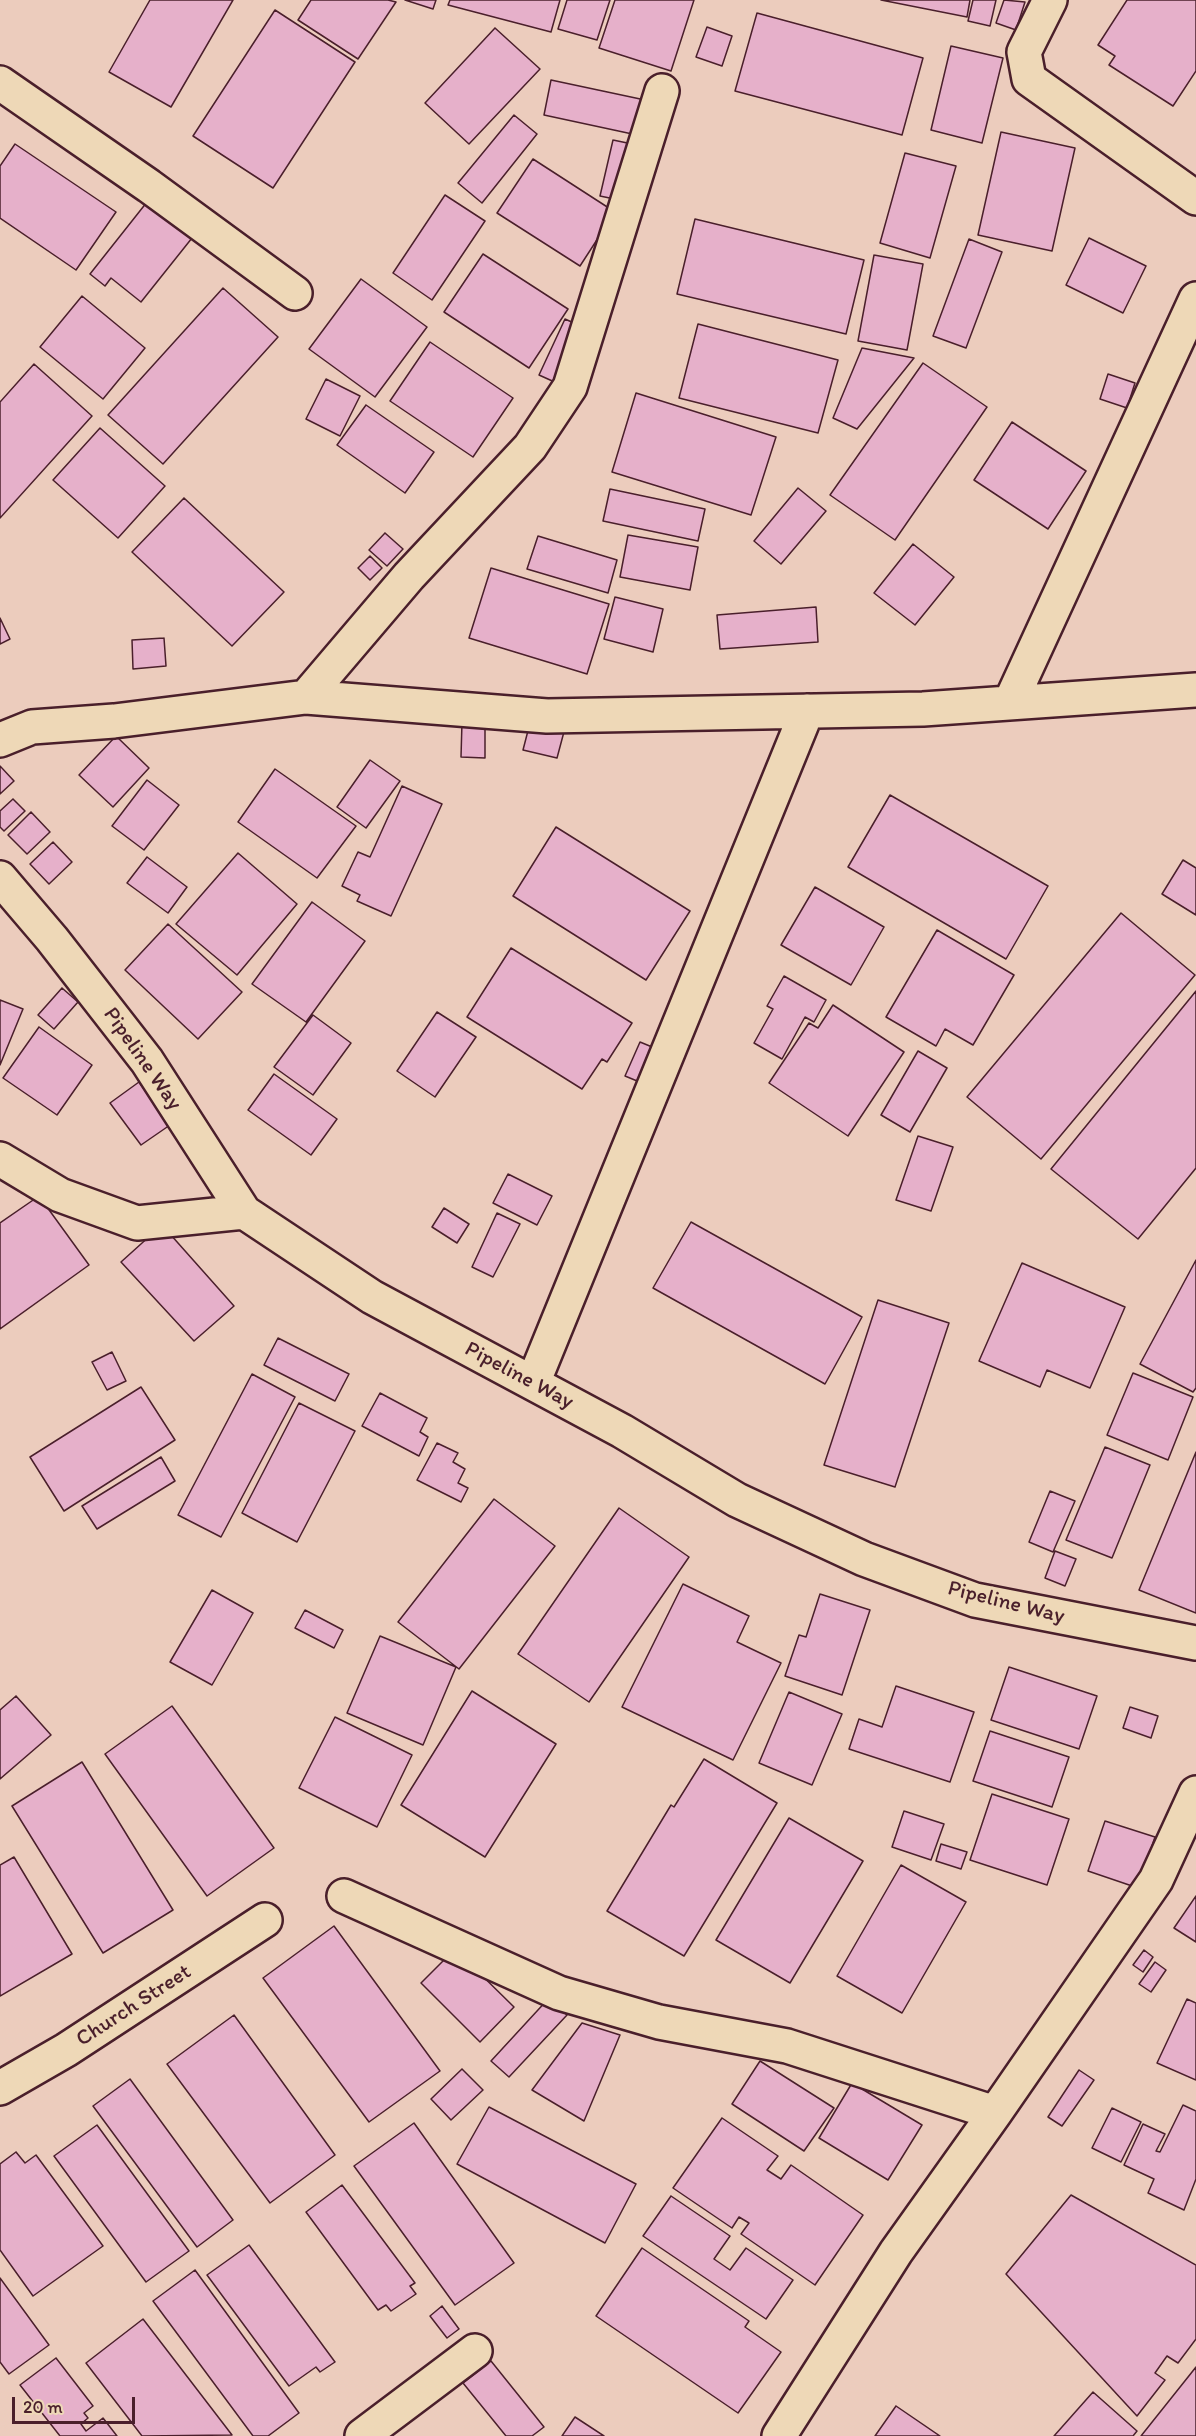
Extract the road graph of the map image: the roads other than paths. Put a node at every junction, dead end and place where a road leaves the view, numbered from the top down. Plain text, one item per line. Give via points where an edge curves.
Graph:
1 (1050, 0) edge
2 (0, 83) edge
3 (662, 91) dead end
4 (1196, 198) edge
5 (295, 293) dead end
6 (1196, 299) edge
7 (1196, 690) edge
8 (306, 698) junction
9 (1010, 703) junction
10 (807, 711) junction
11 (0, 740) edge
12 (0, 878) edge
13 (0, 1159) edge
14 (244, 1212) junction
15 (533, 1383) junction
16 (1196, 1643) edge
17 (1196, 1794) edge
18 (344, 1896) dead end
19 (265, 1920) dead end
20 (0, 2088) edge
21 (995, 2113) junction
22 (475, 2351) dead end
23 (362, 2436) edge
24 (779, 2436) edge

1 - 4 street via 1024,52 1029,79
2 - 5 street
3 - 8 street via 570,387 530,447 409,576
6 - 9 street
7 - 9 street
8 - 10 street via 547,716
8 - 11 street via 32,728
9 - 10 street
10 - 15 street
12 - 14 street, Pipeline Way via 147,1061
13 - 14 street via 60,1195 137,1223
14 - 15 street, Pipeline Way via 372,1298
15 - 16 street, Pipeline Way via 737,1500 864,1559 975,1600
17 - 21 street via 1156,1880
18 - 21 street via 559,1993 659,2022 787,2046
19 - 20 street, Church Street via 66,2050
21 - 24 street via 896,2252
22 - 23 street

